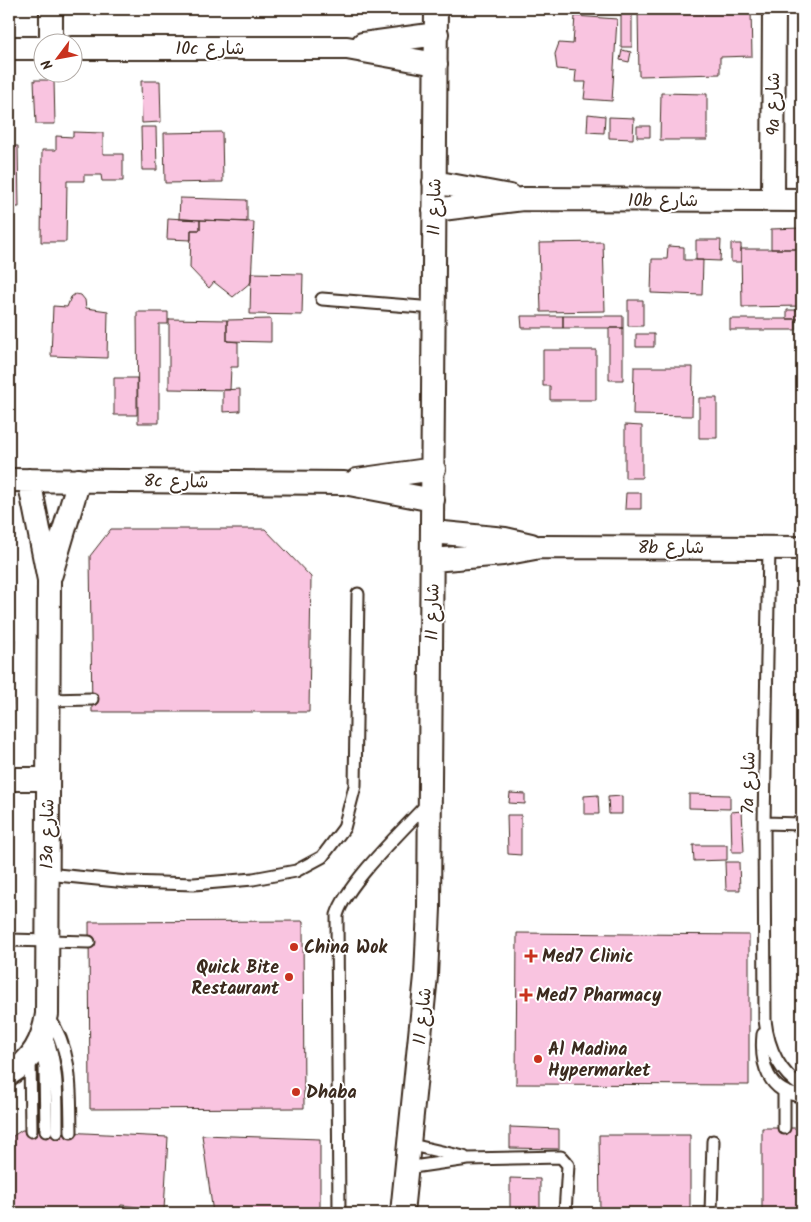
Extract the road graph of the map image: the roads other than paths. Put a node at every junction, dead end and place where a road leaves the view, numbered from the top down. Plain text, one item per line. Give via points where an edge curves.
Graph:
1 (52, 9) edge
2 (436, 9) edge
3 (774, 9) edge
4 (51, 32) edge
5 (436, 34) junction
6 (9, 48) edge
7 (32, 48) edge
8 (82, 48) edge
9 (347, 48) junction
10 (436, 64) junction
11 (434, 182) junction
12 (523, 199) junction
13 (773, 200) junction
14 (802, 200) edge
15 (434, 210) junction
16 (322, 298) dead end
17 (434, 308) junction
18 (434, 469) junction
19 (19, 480) edge
20 (79, 480) junction
21 (344, 483) junction
22 (433, 500) junction
23 (433, 532) junction
24 (540, 547) junction
25 (769, 548) junction
26 (802, 548) edge
27 (433, 560) junction
28 (49, 580) junction
29 (358, 594) dead end
30 (92, 699) dead end
31 (49, 700) junction
32 (9, 779) edge
33 (48, 779) junction
34 (430, 801) junction
35 (764, 823) junction
36 (802, 824) edge
37 (47, 874) junction
38 (9, 940) edge
39 (48, 941) junction
40 (89, 942) dead end
41 (765, 1020) junction
42 (40, 1037) junction
43 (9, 1074) edge
44 (802, 1087) edge
45 (784, 1092) junction
46 (802, 1096) edge
47 (784, 1128) dead end
48 (30, 1131) dead end
49 (52, 1131) dead end
50 (70, 1132) dead end
51 (713, 1141) dead end
52 (408, 1144) junction
53 (468, 1159) junction
54 (406, 1168) junction
55 (339, 1213) edge
56 (402, 1213) edge
57 (565, 1213) edge
58 (711, 1213) edge

1 - 4 street
2 - 5 street, شارع 11
3 - 13 street, 9a شارع
5 - 9 street, 10c شارع
5 - 10 street, شارع 11
6 - 7 street
8 - 9 street, 10c شارع
9 - 10 street, 10c شارع
10 - 11 street, شارع 11
11 - 12 street, 10b شارع
11 - 15 street, شارع 11
12 - 13 street, 10b شارع
12 - 15 street, 10b شارع
13 - 14 street, 10b شارع
15 - 17 street, شارع 11
16 - 17 lane
17 - 18 street, شارع 11
18 - 21 street, 8c شارع
18 - 22 street, شارع 11
19 - 20 street, 8c شارع
19 - 28 street, 13a شارع
20 - 21 street, 8c شارع
20 - 28 street, 13a شارع
21 - 22 street, 8c شارع
22 - 23 street, شارع 11
23 - 24 street, 8b شارع via 505,539
23 - 27 street, شارع 11
24 - 25 street, 8b شارع
24 - 27 street, 8b شارع
25 - 26 street, 8b شارع
25 - 35 lane, 7a شارع
27 - 34 street, شارع 11
28 - 31 street, 13a شارع
29 - 37 lane via 355,786 344,828 322,857 296,871 194,884 127,882
30 - 31 lane
31 - 33 street, 13a شارع
32 - 33 street
33 - 37 street, 13a شارع
34 - 52 street, شارع 11 via 426,976
34 - 55 lane via 351,888 337,915
35 - 36 lane
35 - 41 lane, 7a شارع
37 - 39 street, 13a شارع
38 - 39 lane
39 - 40 lane
39 - 42 street, 13a شارع
41 - 44 lane, 7a شارع via 768,1041 777,1061
41 - 45 lane, 7a شارع via 763,1063 771,1080
42 - 43 street
42 - 48 lane
42 - 49 lane via 51,1046 57,1078
42 - 50 lane via 57,1028 68,1060
45 - 46 lane
45 - 47 lane
51 - 58 lane
52 - 53 lane
52 - 54 street, شارع 11
53 - 54 lane
53 - 57 lane via 556,1156 565,1159 568,1165
54 - 56 street, شارع 11

